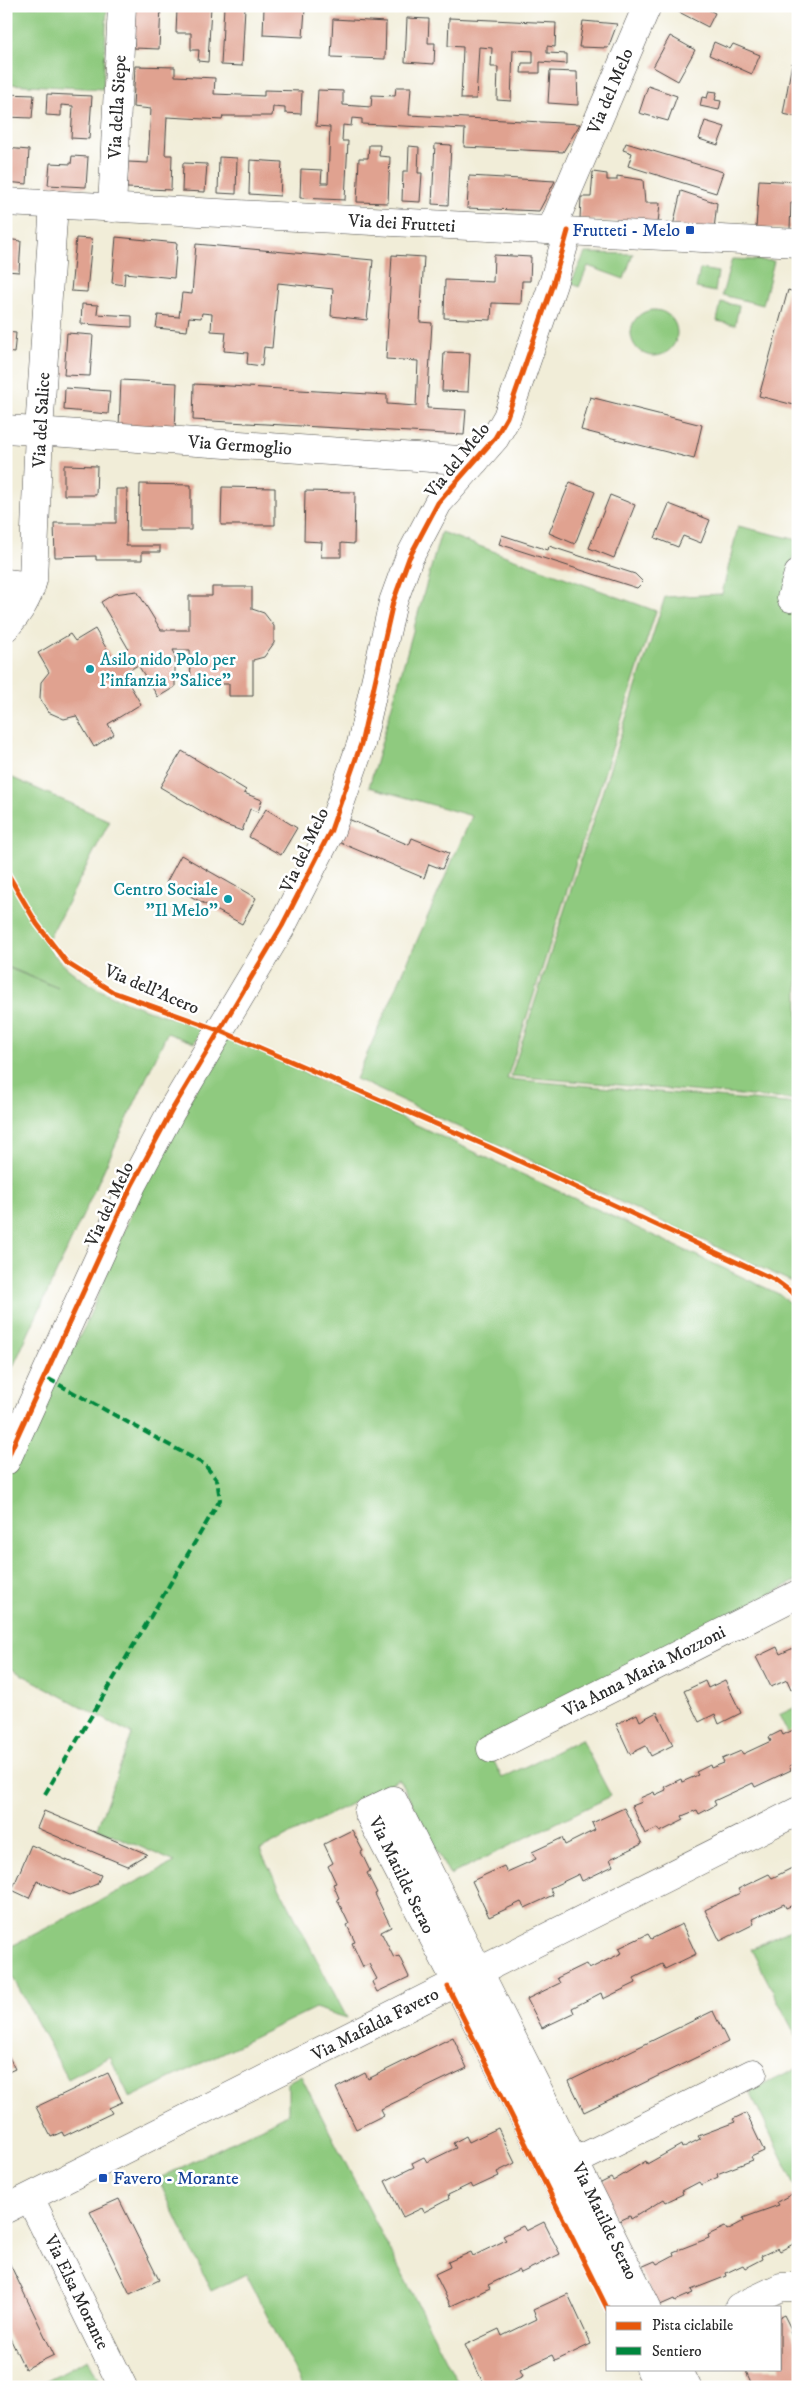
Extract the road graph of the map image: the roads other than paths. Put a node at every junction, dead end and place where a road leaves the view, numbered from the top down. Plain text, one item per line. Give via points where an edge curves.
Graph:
1 (122, 6) edge
2 (647, 6) edge
3 (6, 202) edge
4 (54, 204) junction
5 (112, 208) junction
6 (559, 231) junction
7 (798, 243) edge
8 (6, 429) edge
9 (40, 431) junction
10 (475, 461) junction
11 (19, 585) edge
12 (6, 627) edge
13 (6, 1461) edge
14 (798, 1594) edge
15 (491, 1749) dead end
16 (798, 1811) edge
17 (468, 1977) junction
18 (753, 2073) dead end
19 (564, 2167) junction
20 (18, 2203) edge
21 (798, 2287) edge
22 (619, 2306) edge
23 (646, 2306) edge
24 (741, 2306) edge
25 (650, 2370) edge
26 (678, 2370) edge
27 (123, 2387) edge
28 (659, 2387) edge
29 (687, 2387) edge

1 - 5 street, Via della Siepe
2 - 6 street, Via del Melo
3 - 4 street, Via dei Frutteti
4 - 5 street, Via dei Frutteti
4 - 9 street, Via del Salice
5 - 6 street, Via dei Frutteti
6 - 7 street, Via dei Frutteti
6 - 10 street, Via del Melo via 553,284 507,417 495,438
8 - 9 street, Via Germoglio
9 - 10 street, Via Germoglio
9 - 11 street, Via del Salice
10 - 13 street, Via del Melo via 438,503 409,558 392,602 361,744 338,812 315,865 137,1176
11 - 12 street, Via del Salice via 21,609
14 - 15 street, Via Anna Maria Mozzoni
16 - 17 street, Via Mafalda Favero
17 - 17 street, Via Matilde Serao via 393,1800 368,1812
17 - 19 street, Via Matilde Serao
17 - 20 street, Via Mafalda Favero
18 - 19 street
19 - 22 street, Via Matilde Serao
19 - 23 street, Via Matilde Serao
20 - 27 street, Via Elsa Morante
21 - 24 street via 772,2290
25 - 28 street
26 - 29 street

